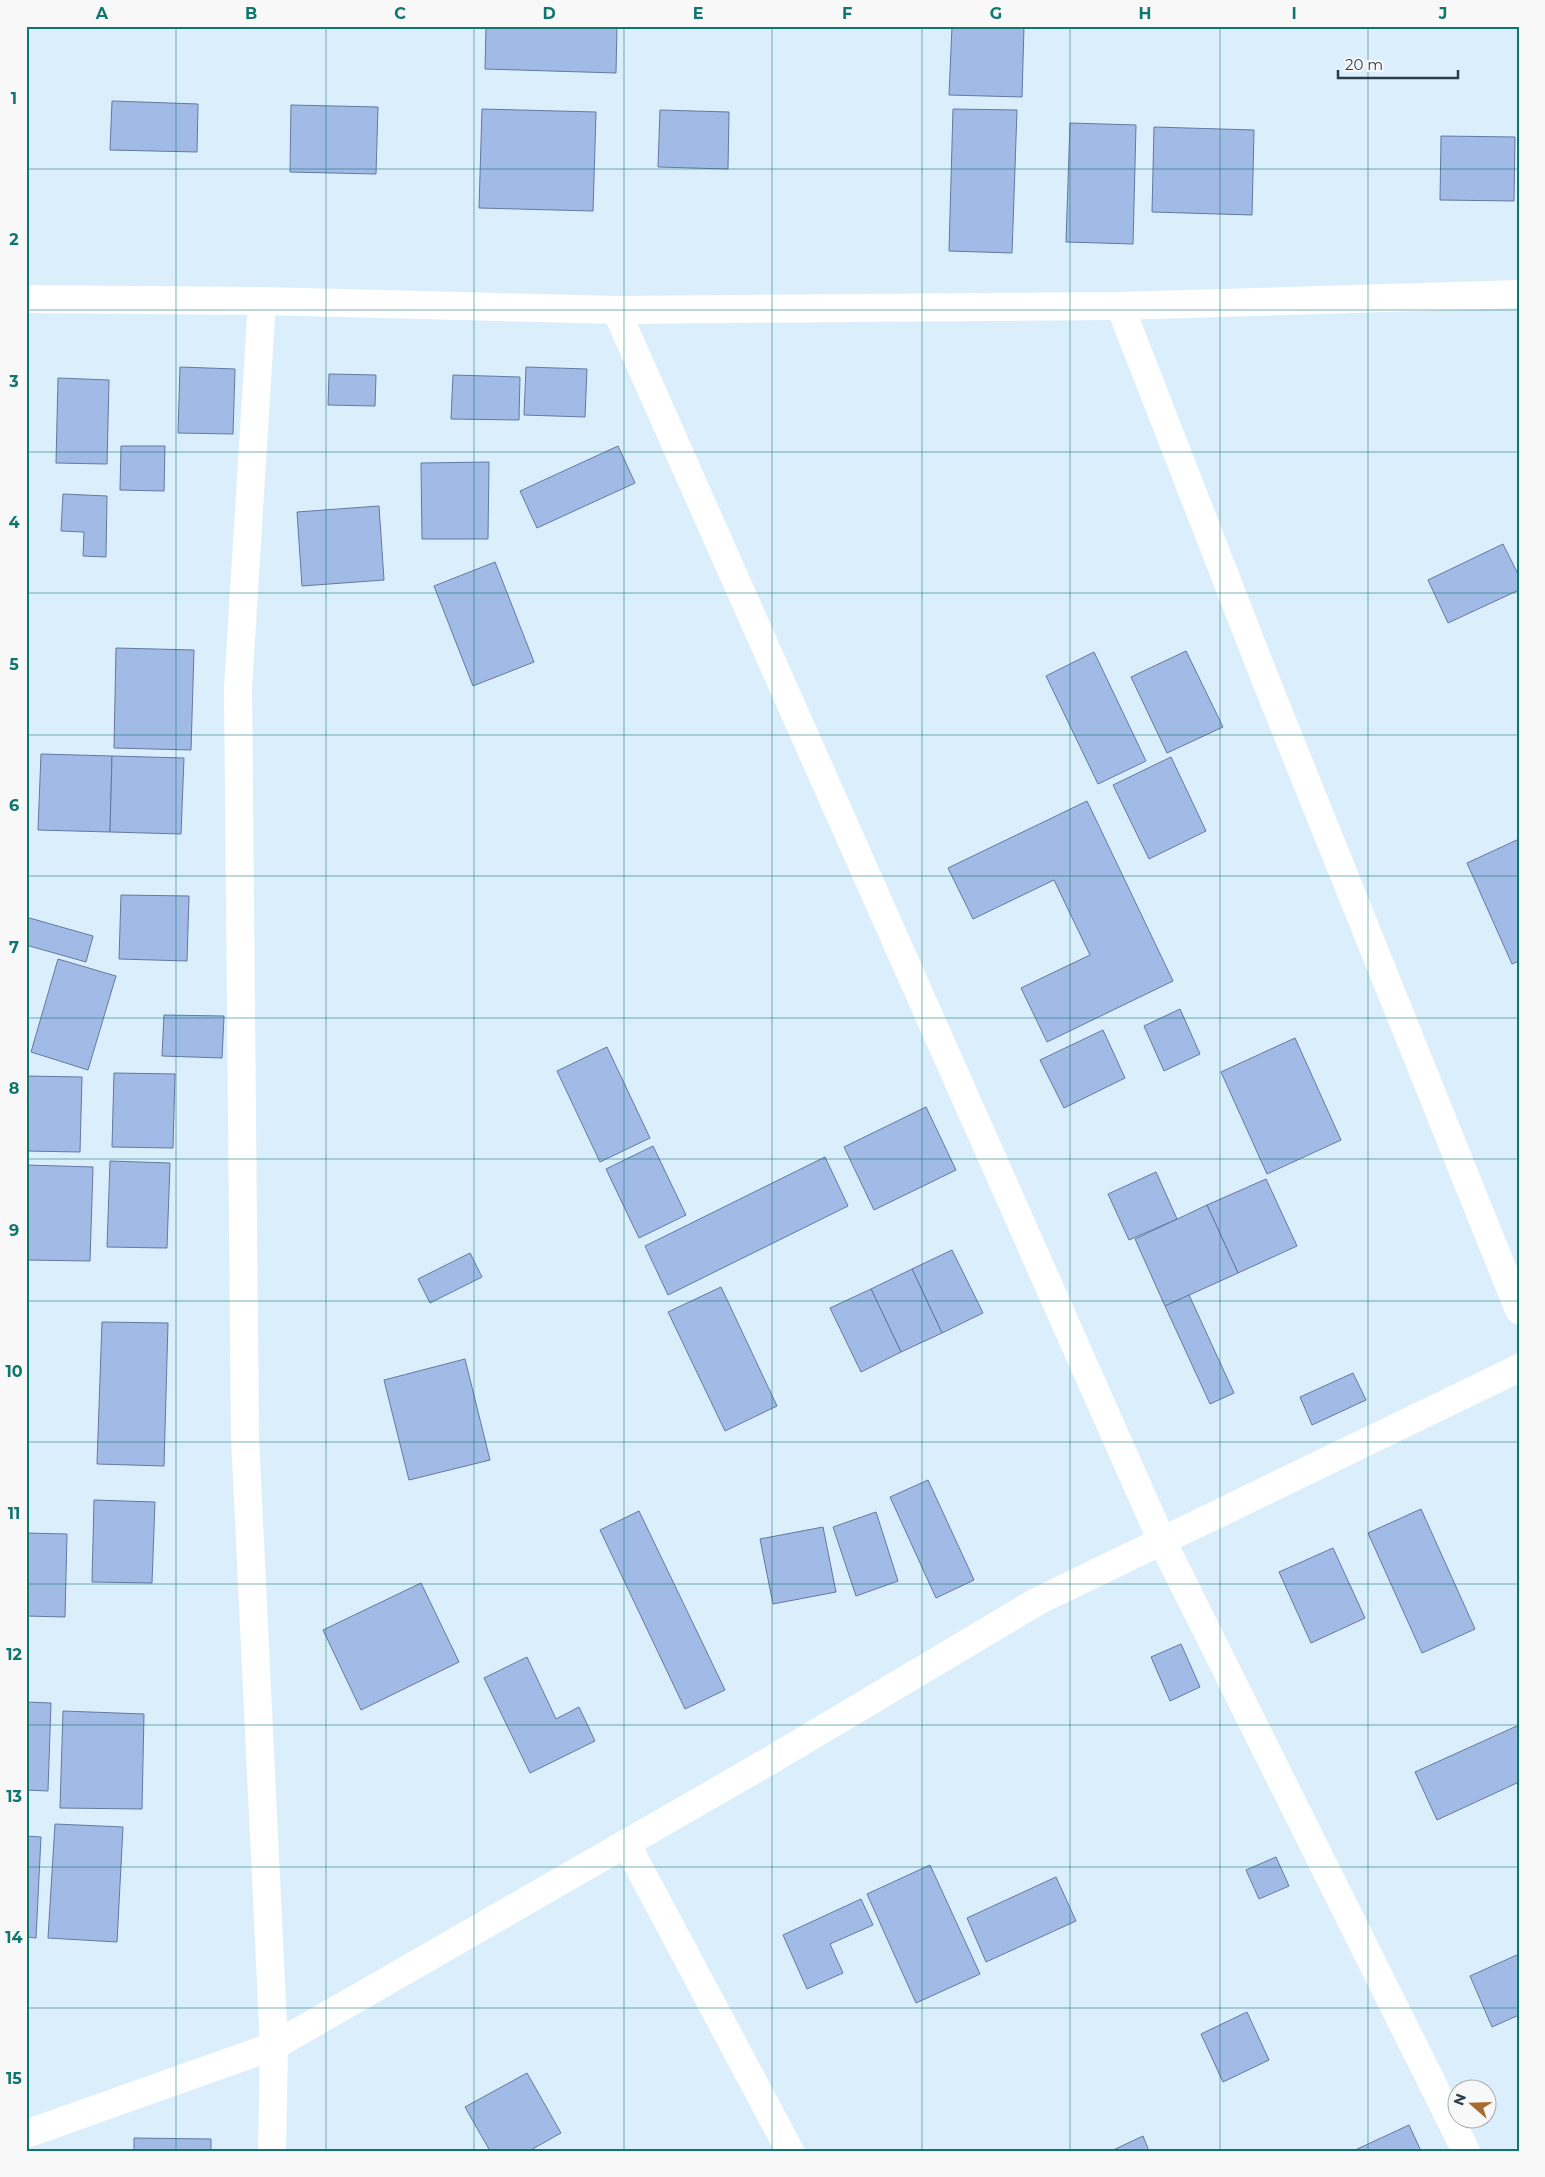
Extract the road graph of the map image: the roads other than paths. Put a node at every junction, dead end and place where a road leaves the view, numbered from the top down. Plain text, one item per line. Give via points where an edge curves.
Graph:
1 (1519, 294) edge
2 (26, 300) edge
3 (262, 301) junction
4 (1120, 306) junction
5 (616, 310) junction
6 (1519, 1310) edge
7 (1519, 1368) edge
8 (1162, 1541) junction
9 (626, 1843) junction
10 (274, 2046) junction
11 (26, 2134) edge
12 (272, 2151) edge
13 (790, 2151) edge
14 (1466, 2151) edge

1 - 4 street
2 - 3 street
3 - 5 street
3 - 10 street via 238,688 245,1437
4 - 5 street
4 - 6 street via 1266,682
5 - 8 street
7 - 8 street
8 - 9 street via 1038,1601
8 - 14 street
9 - 10 street
9 - 13 street
10 - 11 street
10 - 12 street

